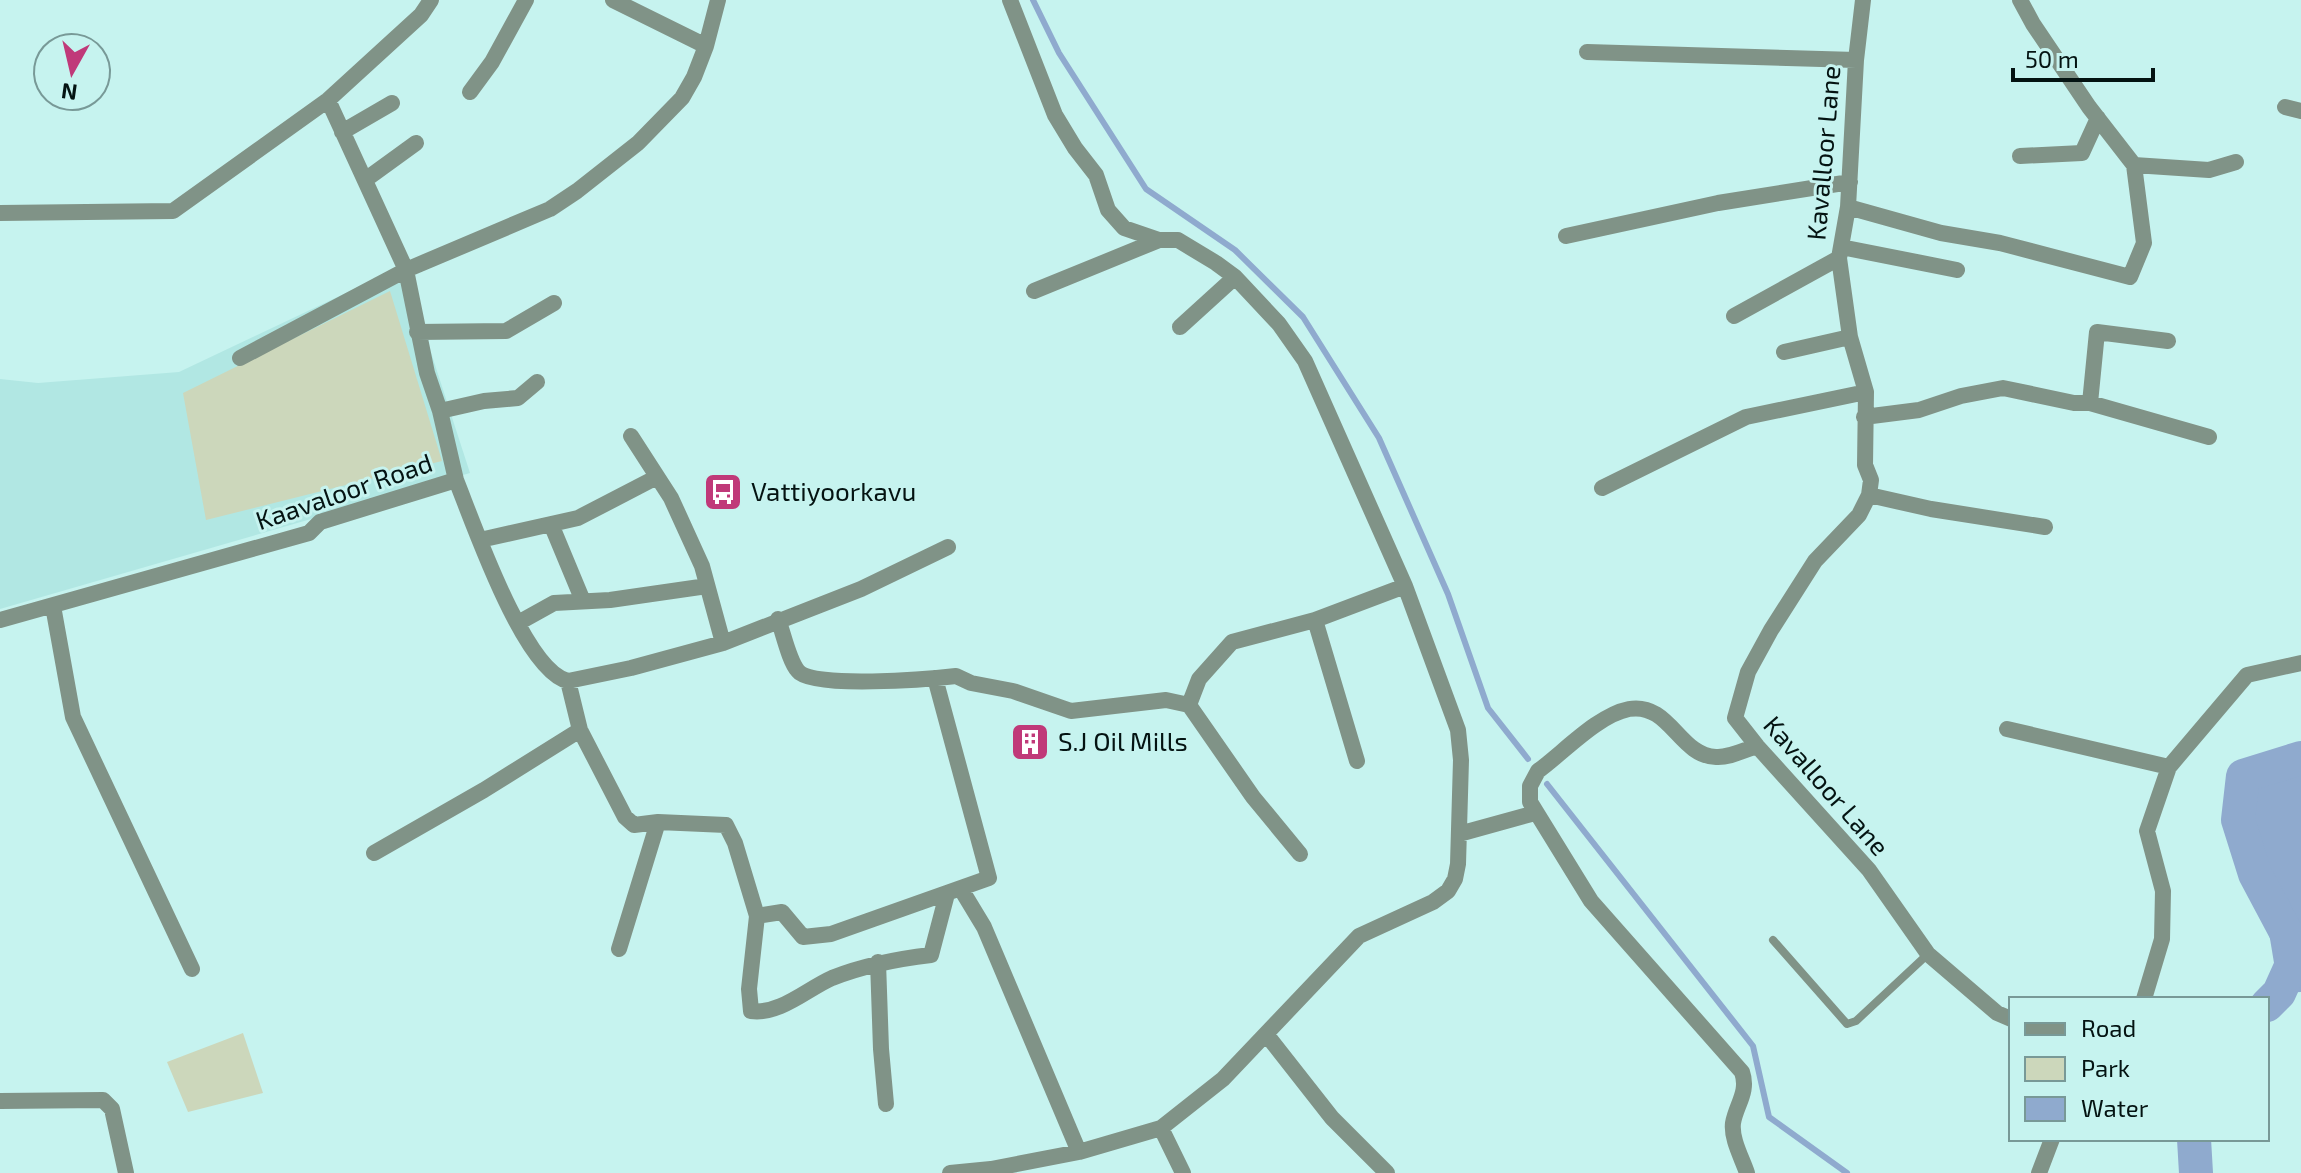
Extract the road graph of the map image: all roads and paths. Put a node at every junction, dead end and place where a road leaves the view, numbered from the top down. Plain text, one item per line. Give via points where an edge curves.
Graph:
1 (431, 0) edge
2 (526, 0) edge
3 (613, 0) edge
4 (718, 0) edge
5 (1010, 0) edge
6 (2020, 0) edge
7 (1865, 1) edge
8 (706, 46) junction
9 (1587, 52) dead end
10 (1856, 60) junction
11 (470, 92) dead end
12 (328, 100) junction
13 (392, 103) dead end
14 (2098, 118) junction
15 (342, 132) junction
16 (416, 143) dead end
17 (2020, 156) dead end
18 (2236, 162) dead end
19 (2134, 165) junction
20 (365, 180) junction
21 (1850, 182) junction
22 (1848, 207) junction
23 (0, 213) edge
24 (1566, 236) dead end
25 (1159, 240) junction
26 (1840, 253) junction
27 (406, 270) junction
28 (1957, 270) dead end
29 (1235, 277) junction
30 (1034, 291) dead end
31 (554, 303) dead end
32 (1734, 316) dead end
33 (1180, 327) dead end
34 (417, 332) junction
35 (1850, 337) junction
36 (2168, 341) dead end
37 (1784, 352) dead end
38 (240, 358) dead end
39 (537, 382) dead end
40 (1866, 392) junction
41 (2090, 403) junction
42 (440, 411) junction
43 (1864, 417) junction
44 (631, 436) dead end
45 (2209, 437) dead end
46 (657, 477) junction
47 (456, 480) junction
48 (1602, 488) dead end
49 (1869, 495) junction
50 (551, 524) junction
51 (2045, 527) dead end
52 (480, 540) junction
53 (948, 547) dead end
54 (707, 586) junction
55 (1405, 586) junction
56 (583, 601) junction
57 (53, 606) junction
58 (778, 619) junction
59 (0, 620) edge
60 (1315, 620) junction
61 (518, 623) junction
62 (723, 643) junction
63 (2301, 663) edge
64 (935, 678) junction
65 (568, 681) junction
66 (1189, 705) junction
67 (2007, 729) dead end
68 (580, 730) junction
69 (1757, 746) junction
70 (1357, 761) dead end
71 (2169, 767) junction
72 (1535, 813) junction
73 (658, 822) junction
74 (1459, 834) junction
75 (374, 853) dead end
76 (1300, 854) dead end
77 (954, 891) junction
78 (757, 916) junction
79 (1773, 940) dead end
80 (619, 949) dead end
81 (1928, 954) junction
82 (878, 962) junction
83 (192, 969) dead end
84 (2145, 997) edge
85 (2009, 1018) edge
86 (1266, 1034) junction
87 (0, 1101) edge
88 (886, 1104) dead end
89 (1161, 1128) junction
90 (2051, 1141) edge
91 (1079, 1152) junction
92 (126, 1173) edge
93 (950, 1173) edge
94 (1183, 1173) edge
95 (1387, 1173) edge
96 (1747, 1173) edge
97 (2039, 1173) edge

1 - 12 street
2 - 11 street
3 - 8 street
4 - 8 street
5 - 25 street via 1055,115 1096,175 1108,210 1124,228
6 - 14 street
7 - 10 street, Kavalloor Lane
8 - 27 street via 682,98 638,143 577,191 550,209
9 - 10 street
10 - 21 street, Kavalloor Lane
12 - 15 street
12 - 23 street via 173,211
13 - 15 street
14 - 17 street via 2082,153
14 - 19 street
15 - 20 street
16 - 20 street
18 - 19 street via 2209,170
19 - 22 street via 2144,243 2130,277
20 - 27 street
21 - 22 street, Kavalloor Lane
21 - 24 street via 1718,203
22 - 26 street, Kavalloor Lane
25 - 29 street via 1178,240
25 - 30 street
26 - 28 street
26 - 32 street
26 - 35 street, Kavalloor Lane
27 - 34 street
27 - 38 street
29 - 33 street
29 - 55 street via 1305,361
31 - 34 street via 506,331
34 - 42 street
35 - 37 street
35 - 40 street, Kavalloor Lane
36 - 41 street via 2097,332
39 - 42 street via 518,398
40 - 43 street, Kavalloor Lane
40 - 48 street via 1746,417
41 - 43 street via 2003,388 1919,410
41 - 45 street
42 - 47 street
43 - 49 street, Kavalloor Lane
44 - 46 street
46 - 50 street via 578,518
46 - 54 street
47 - 52 street, Kaavaloor Road
47 - 57 street, Kaavaloor Road via 320,522 309,533
49 - 51 street
49 - 69 street, Kavalloor Lane via 1859,515 1815,561 1748,672 1735,718
50 - 52 street
50 - 56 street
52 - 61 street, Kaavaloor Road
53 - 58 street via 861,589
54 - 56 street
54 - 62 street
55 - 60 street
55 - 74 street via 1458,730
56 - 61 street via 554,603
57 - 59 street, Kaavaloor Road
57 - 83 street via 73,717
58 - 62 street
58 - 64 street via 798,671 808,679
60 - 66 street via 1232,642 1199,679
60 - 70 street
61 - 65 street, Kaavaloor Road via 549,669
62 - 65 street
63 - 71 street via 2247,675
64 - 66 street via 956,676 1071,711 1166,700
64 - 77 street via 989,878
65 - 68 street
66 - 76 street
67 - 71 street
68 - 73 street via 625,817 634,825
68 - 75 street
69 - 72 street via 1712,757 1690,749 1661,717 1632,708 1607,718 1538,771 1529,794
69 - 81 street, Kavalloor Lane via 1869,870
71 - 84 street via 2147,831 2163,891 2162,939
72 - 74 street
72 - 96 street via 1591,901 1742,1072 1744,1089 1733,1131
73 - 78 street via 726,825
73 - 80 street
74 - 86 street via 1458,864 1448,891 1359,936
77 - 78 street via 831,934 803,937 782,912
77 - 82 street via 931,955
77 - 91 street via 984,927
78 - 82 street via 751,1011 779,1006 831,978
79 - 81 lane via 1847,1024
81 - 85 street, Kavalloor Lane
82 - 88 street
86 - 89 street via 1223,1079
86 - 95 street via 1332,1118
87 - 92 street via 103,1100 112,1109
89 - 91 street
89 - 94 street
90 - 97 street
91 - 93 street

